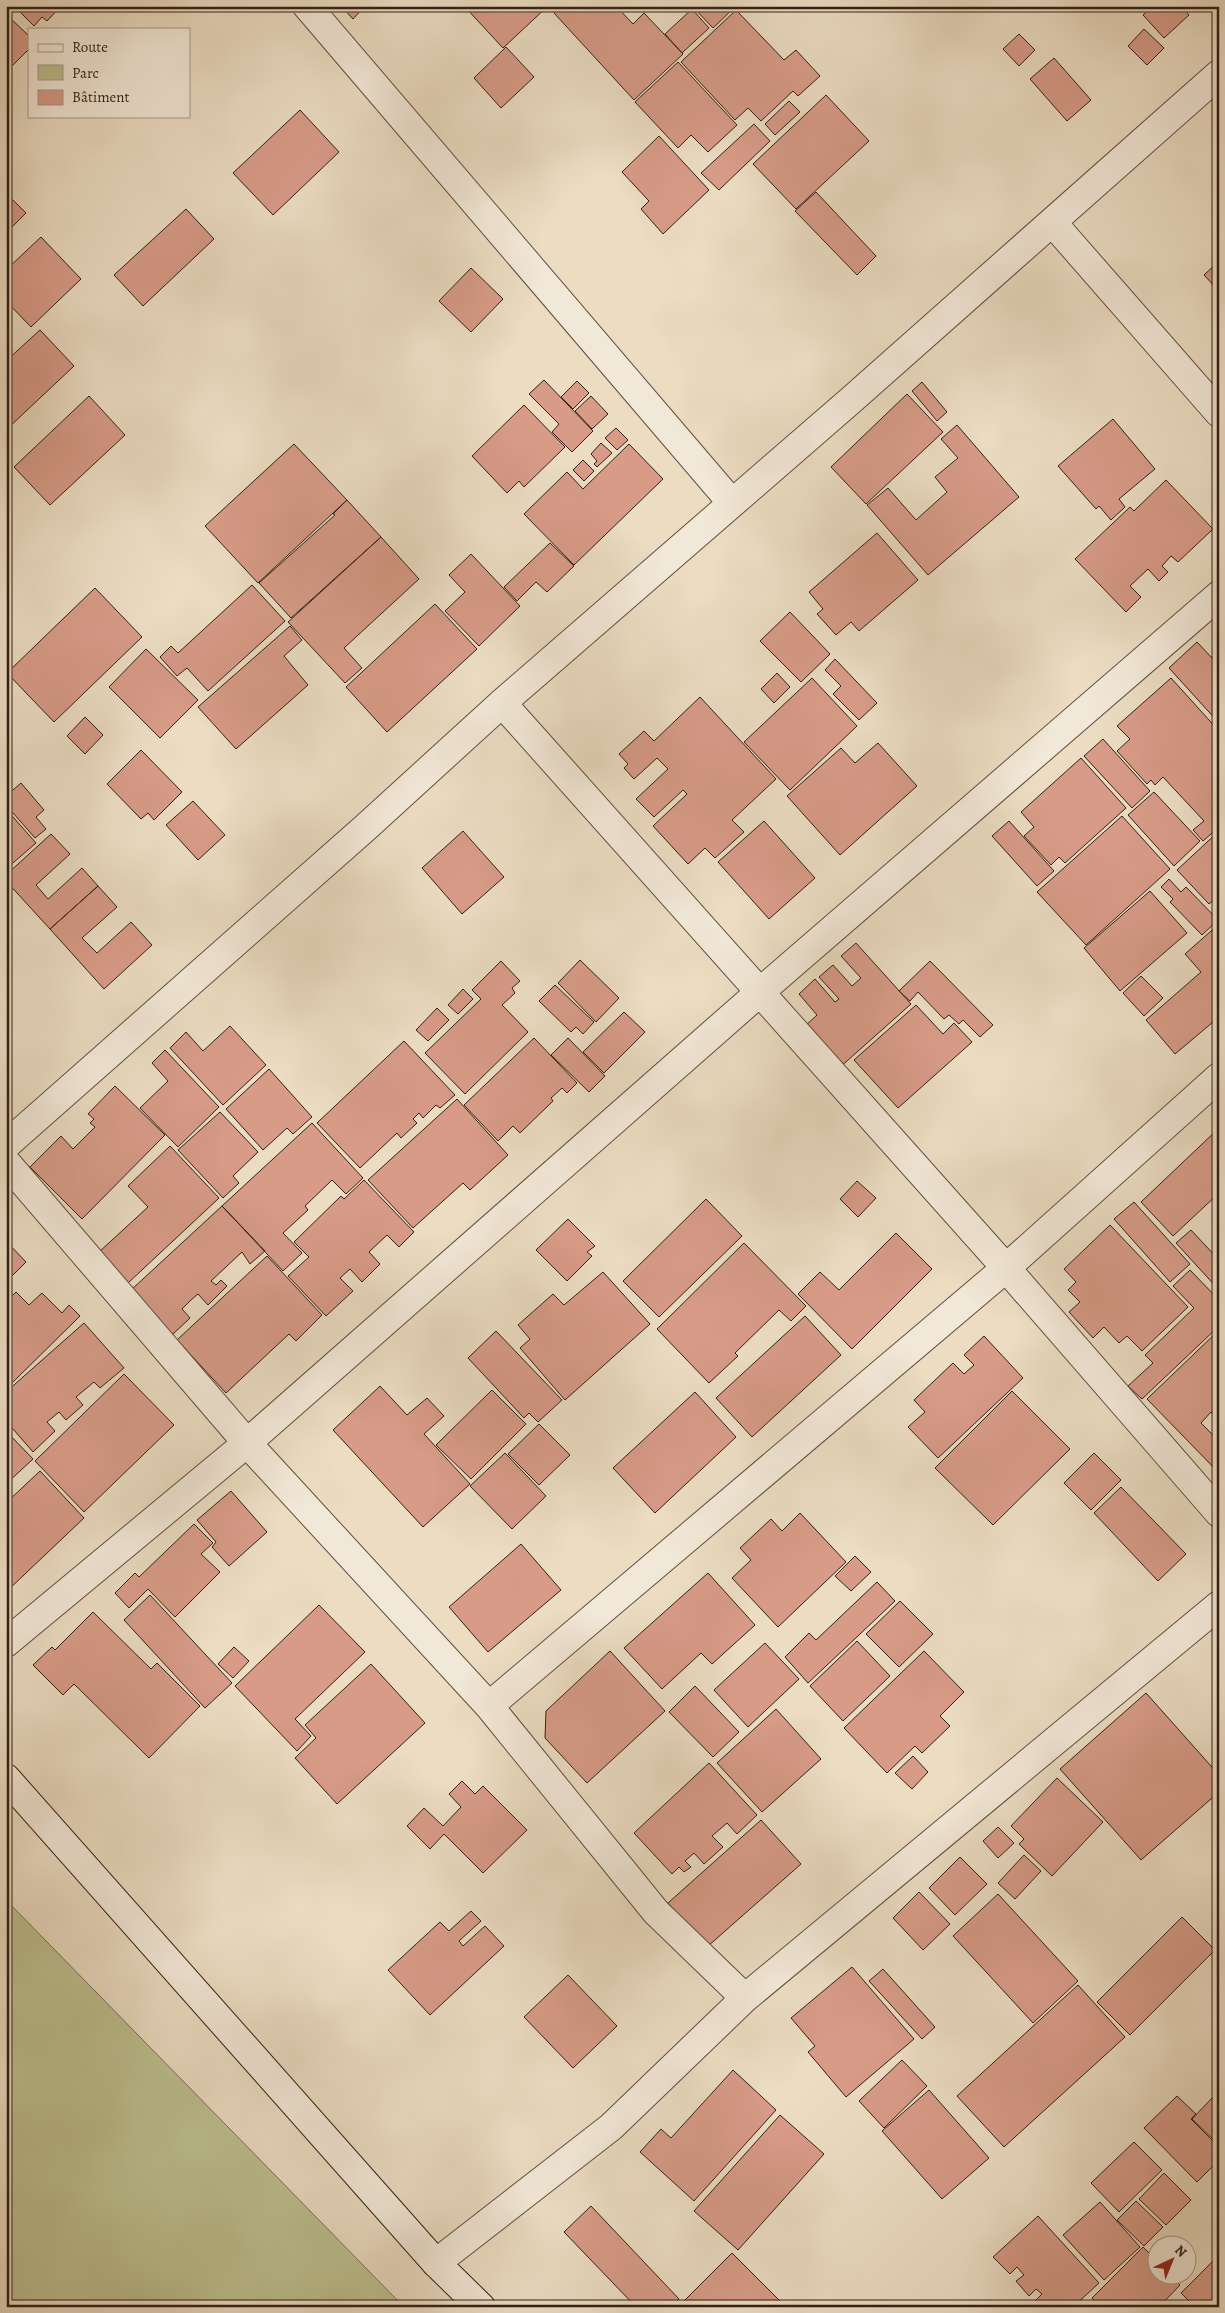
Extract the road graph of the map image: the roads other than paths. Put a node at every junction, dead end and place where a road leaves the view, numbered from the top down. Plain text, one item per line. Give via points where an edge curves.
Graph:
1 (307, 6) edge
2 (1219, 74) edge
3 (1052, 222) junction
4 (1219, 413) edge
5 (732, 503) junction
6 (1219, 595) edge
7 (502, 703) junction
8 (760, 992) junction
9 (1219, 1077) edge
10 (6, 1144) edge
11 (6, 1162) edge
12 (1006, 1268) junction
13 (247, 1443) junction
14 (1219, 1513) edge
15 (1219, 1605) edge
16 (6, 1644) edge
17 (489, 1706) junction
18 (6, 1778) edge
19 (745, 1998) junction
20 (436, 2263) junction
21 (480, 2307) edge

1 - 5 street
2 - 3 street
3 - 4 street
3 - 5 street
5 - 7 street
6 - 8 street
7 - 8 street
7 - 10 street
8 - 12 street
8 - 13 street
9 - 12 street
11 - 13 street
12 - 14 street
12 - 17 street
13 - 16 street
13 - 17 street
15 - 19 street
17 - 19 street via 656,1912
18 - 20 street
19 - 20 street via 611,2127
20 - 21 street

